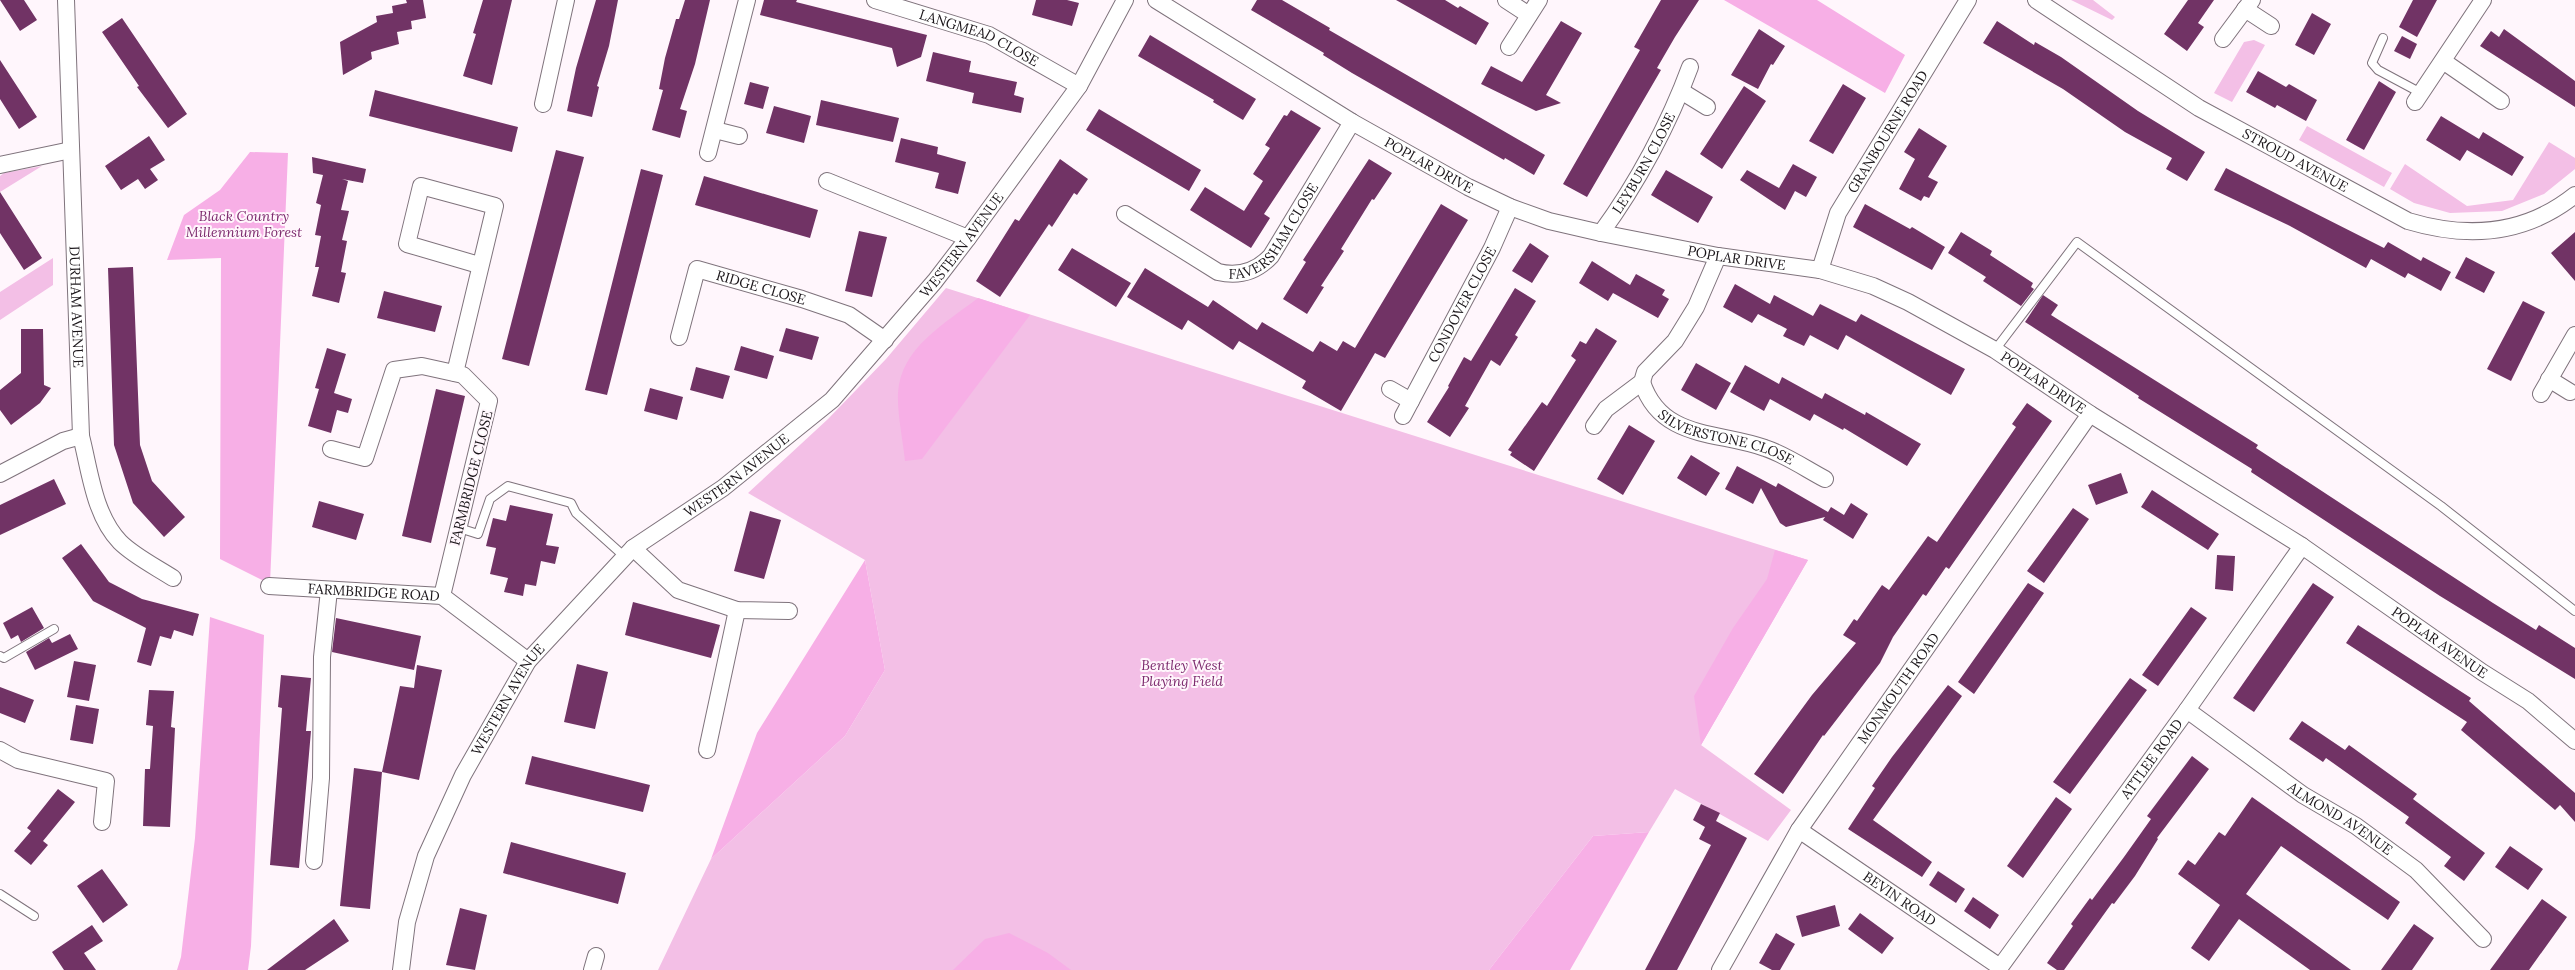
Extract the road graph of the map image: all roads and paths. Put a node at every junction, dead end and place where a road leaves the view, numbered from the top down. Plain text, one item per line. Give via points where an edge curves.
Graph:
1 (66, 0) edge
2 (566, 0) edge
3 (747, 0) edge
4 (875, 0) edge
5 (1124, 0) edge
6 (1156, 0) edge
7 (1506, 0) edge
8 (1538, 0) edge
9 (1968, 0) edge
10 (2036, 0) edge
11 (2483, 0) edge
12 (2248, 5) edge
13 (1529, 15) junction
14 (2270, 26) dead end
15 (2383, 38) dead end
16 (2223, 39) dead end
17 (1509, 47) dead end
18 (2443, 61) junction
19 (1690, 67) dead end
20 (1079, 86) junction
21 (1681, 91) junction
22 (2418, 97) joint
23 (2501, 101) dead end
24 (543, 104) dead end
25 (1707, 107) dead end
26 (1352, 122) junction
27 (714, 130) junction
28 (739, 136) dead end
29 (71, 150) junction
30 (708, 153) dead end
31 (0, 165) edge
32 (827, 181) dead end
33 (2575, 195) edge
34 (1510, 207) junction
35 (1125, 214) dead end
36 (1601, 233) junction
37 (968, 238) junction
38 (1718, 256) junction
39 (480, 266) junction
40 (1820, 270) junction
41 (2575, 335) edge
42 (679, 337) dead end
43 (885, 340) junction
44 (1995, 350) junction
45 (455, 373) junction
46 (2549, 378) junction
47 (1642, 382) junction
48 (1390, 389) dead end
49 (2570, 392) dead end
50 (2542, 394) dead end
51 (1411, 401) junction
52 (2090, 414) junction
53 (1403, 416) dead end
54 (1594, 426) dead end
55 (81, 436) junction
56 (331, 449) dead end
57 (0, 474) edge
58 (1825, 479) dead end
59 (459, 528) junction
60 (2302, 546) junction
61 (629, 552) junction
62 (173, 578) dead end
63 (269, 586) dead end
64 (329, 590) junction
65 (442, 596) junction
66 (737, 610) junction
67 (789, 611) dead end
68 (2575, 611) edge
69 (54, 629) dead end
70 (0, 656) edge
71 (528, 661) junction
72 (2188, 710) junction
73 (2575, 741) edge
74 (0, 750) edge
75 (707, 750) dead end
76 (102, 822) dead end
77 (1799, 830) junction
78 (314, 861) dead end
79 (0, 894) edge
80 (34, 916) dead end
81 (2483, 939) dead end
82 (1999, 969) edge
83 (401, 970) edge
84 (1720, 970) edge

1 - 29 street, DURHAM AVENUE
2 - 24 street
3 - 27 street
4 - 20 street, LANGMEAD CLOSE via 989,35
5 - 20 street, WESTERN AVENUE
6 - 26 street, POPLAR DRIVE
7 - 13 street
8 - 13 street
9 - 40 street, GRANBOURNE ROAD via 1838,214
10 - 33 street, STROUD AVENUE via 2199,108 2408,222 2434,229 2462,232 2501,230 2542,217
11 - 18 street
12 - 14 street
12 - 16 street
13 - 17 street
15 - 22 lane via 2372,63 2378,70
18 - 22 street
18 - 23 street
19 - 21 street, LEYBURN CLOSE
20 - 37 street, WESTERN AVENUE
21 - 25 street
21 - 36 street, LEYBURN CLOSE via 1624,201
26 - 34 street, POPLAR DRIVE via 1468,187
26 - 35 street, FAVERSHAM CLOSE via 1271,256 1261,266 1231,275 1218,272
27 - 28 street
27 - 30 street
29 - 31 street
29 - 55 street, DURHAM AVENUE
32 - 37 street
34 - 36 street, POPLAR DRIVE via 1549,221
34 - 51 street, CONDOVER CLOSE via 1492,248
36 - 38 street, POPLAR DRIVE
37 - 43 street, WESTERN AVENUE
38 - 40 street, POPLAR DRIVE
38 - 47 street via 1696,307 1675,341 1645,372
39 - 39 street via 495,206 421,186 407,244
39 - 45 street
40 - 44 street, POPLAR DRIVE via 1880,289
41 - 46 street
42 - 43 street, RIDGE CLOSE via 697,269 849,315
43 - 61 street, WESTERN AVENUE via 832,400 723,488
44 - 52 street, POPLAR DRIVE
44 - 68 lane via 2078,242 2435,502
45 - 56 street, FARMBRIDGE CLOSE via 422,366 394,370 365,458
45 - 59 street, FARMBRIDGE CLOSE via 463,375 490,401
46 - 49 street
46 - 50 street
47 - 54 street via 1606,410
47 - 58 street, SILVERSTONE CLOSE via 1646,397 1673,423 1702,434 1766,448
48 - 51 street
51 - 53 street, CONDOVER CLOSE
52 - 60 street, POPLAR DRIVE
52 - 77 street, MONMOUTH ROAD
55 - 57 street via 63,441
55 - 62 street, DURHAM AVENUE via 97,499 109,528 121,543
59 - 61 lane via 478,534 490,499 508,486 571,503 576,513
59 - 65 street, FARMBRIDGE CLOSE
60 - 72 street, ATTLEE ROAD
60 - 73 street, POPLAR AVENUE via 2482,672 2528,701
61 - 66 street via 678,590
61 - 71 street, WESTERN AVENUE
63 - 64 street, FARMBRIDGE ROAD
64 - 65 street, FARMBRIDGE ROAD
64 - 78 street via 322,657 321,778
65 - 71 street, FARMBRIDGE ROAD
66 - 67 street
66 - 75 street
69 - 70 lane via 4,658
71 - 83 street, WESTERN AVENUE via 463,775 426,856 407,922
72 - 81 street, ALMOND AVENUE via 2303,795 2356,826 2416,870
72 - 82 street, ATTLEE ROAD
74 - 76 street via 18,760 106,781
77 - 82 street, BEVIN ROAD
77 - 84 street, MONMOUTH ROAD
79 - 80 lane

